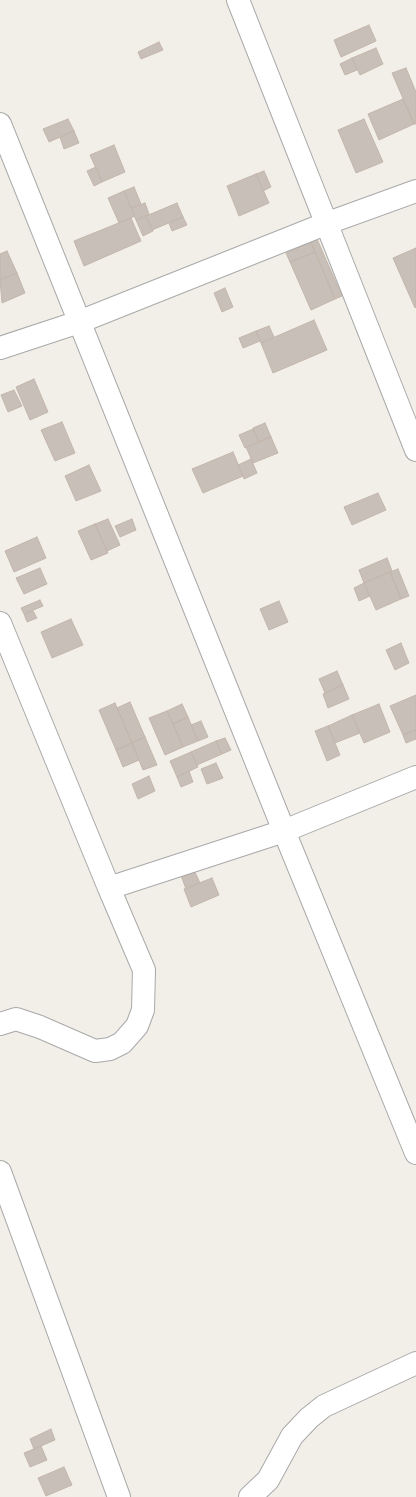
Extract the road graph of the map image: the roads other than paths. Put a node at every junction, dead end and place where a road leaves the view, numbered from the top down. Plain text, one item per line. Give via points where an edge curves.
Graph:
1 (238, 0) edge
2 (0, 124) edge
3 (416, 191) edge
4 (325, 224) junction
5 (79, 322) junction
6 (0, 348) edge
7 (416, 450) edge
8 (0, 623) edge
9 (416, 777) edge
10 (284, 831) junction
11 (109, 888) junction
12 (0, 1024) edge
13 (416, 1153) edge
14 (0, 1172) edge
15 (416, 1363) edge
16 (119, 1497) edge
17 (250, 1497) edge

1 - 4 street
2 - 5 street
3 - 4 street
4 - 5 street
4 - 7 street
5 - 6 street
5 - 10 street
8 - 11 street
9 - 10 street
10 - 11 street
10 - 13 street
11 - 12 street via 144,970 143,1010 137,1026 122,1043 110,1049 95,1051 16,1019
14 - 16 street
15 - 17 street via 324,1406 314,1414 292,1436 268,1480

